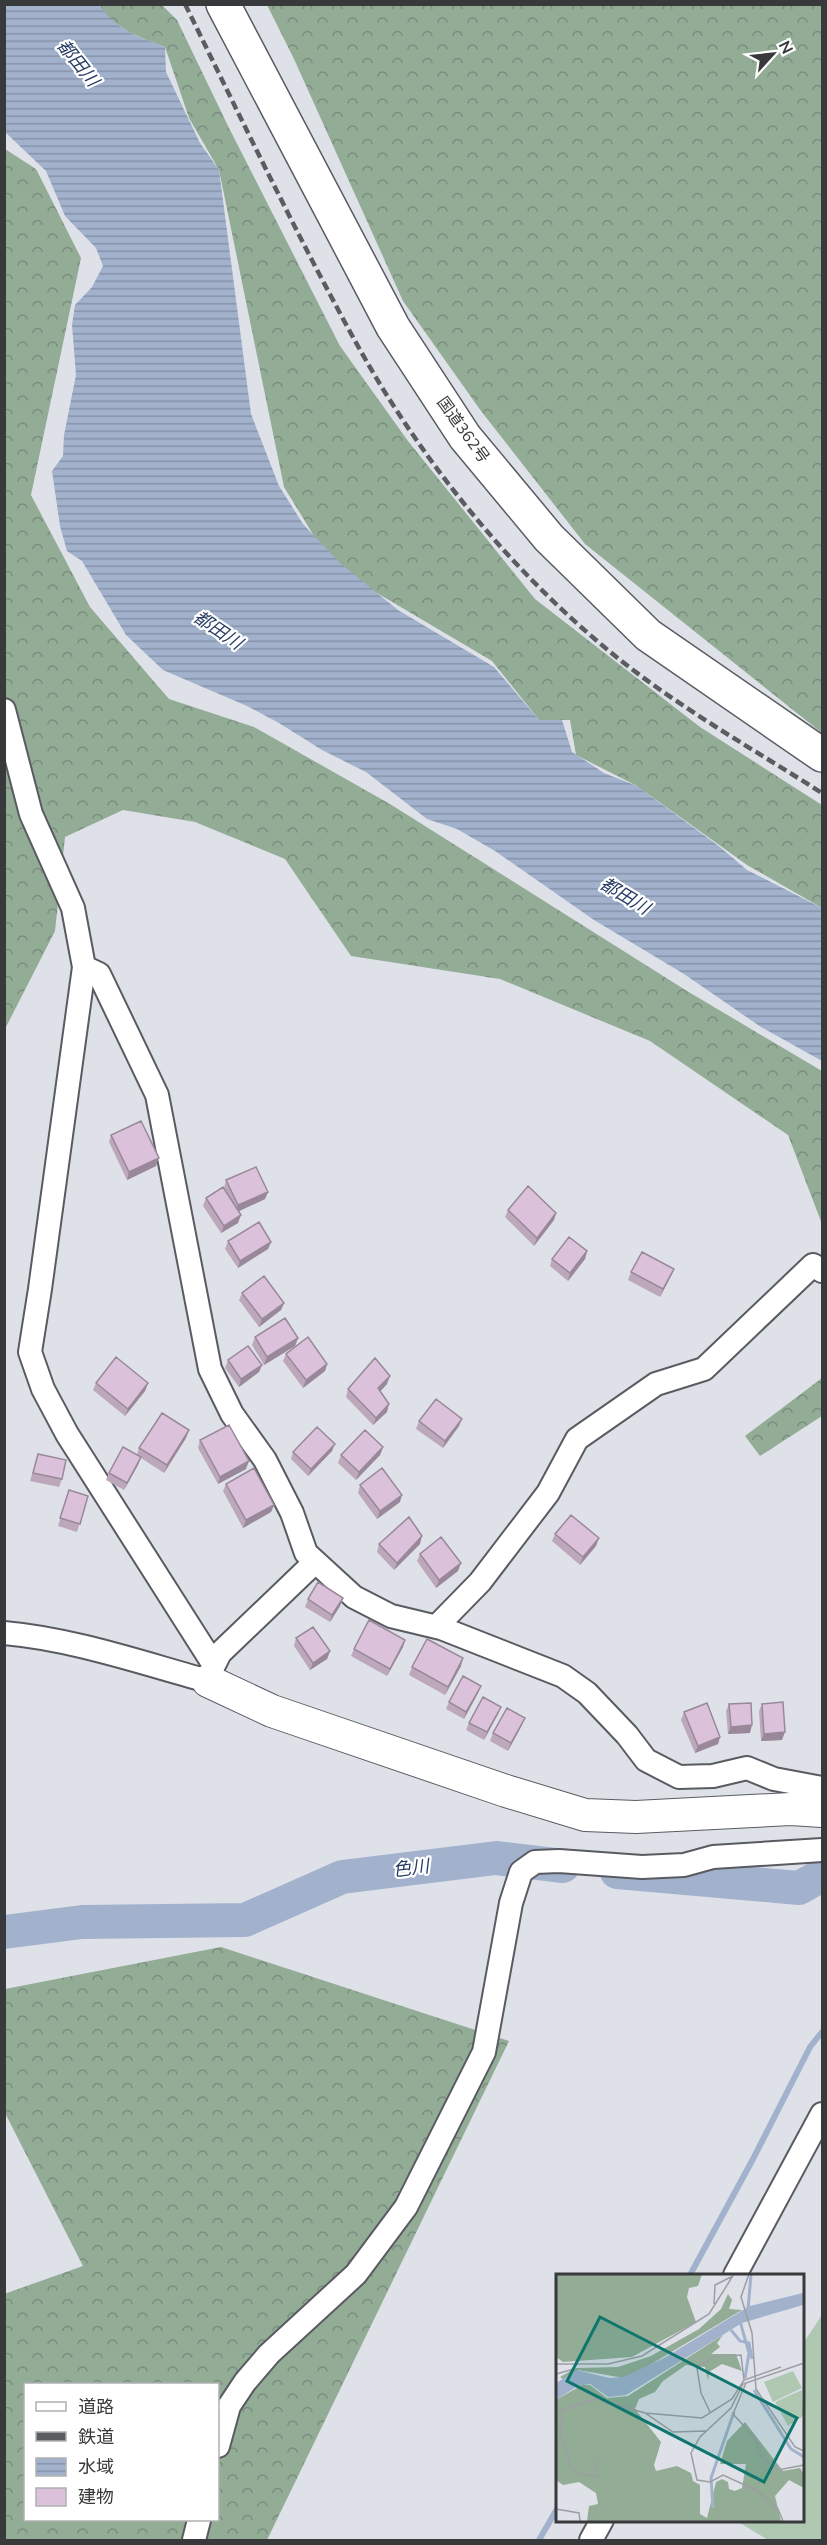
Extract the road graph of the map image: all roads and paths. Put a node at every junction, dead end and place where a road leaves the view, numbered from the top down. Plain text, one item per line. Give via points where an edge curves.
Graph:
1 (224, 4) edge
2 (4, 710) edge
3 (822, 755) edge
4 (84, 966) junction
5 (822, 1271) edge
6 (315, 1562) junction
7 (436, 1627) junction
8 (4, 1633) edge
9 (211, 1673) junction
10 (822, 1788) edge
11 (822, 1811) edge
12 (822, 1850) edge
13 (822, 2114) edge
14 (736, 2274) edge
15 (219, 2443) edge
16 (199, 2521) edge
17 (601, 2521) edge
18 (194, 2541) edge
19 (591, 2541) edge

1 - 3 highway, 国道362号 via 393,327 465,437 549,538 648,635
2 - 4 street via 31,814 73,909
4 - 6 street via 99,974 157,1095 210,1369 232,1414 265,1460 292,1513 306,1553
4 - 9 street via 30,1352 43,1389 67,1434
5 - 7 street via 813,1265 704,1369 656,1384 577,1439 548,1493 480,1582
6 - 7 street via 354,1597 391,1616
6 - 9 street via 220,1653
7 - 10 street via 563,1677 587,1693 646,1760 680,1777 713,1776 747,1768 774,1779
8 - 9 street
9 - 11 street via 273,1711 585,1815
12 - 15 street via 713,1857 684,1865 620,1867 535,1862 521,1872 511,1903 484,2052 406,2207 356,2274 269,2354 245,2382 230,2406
13 - 14 street
16 - 18 street
17 - 19 street

